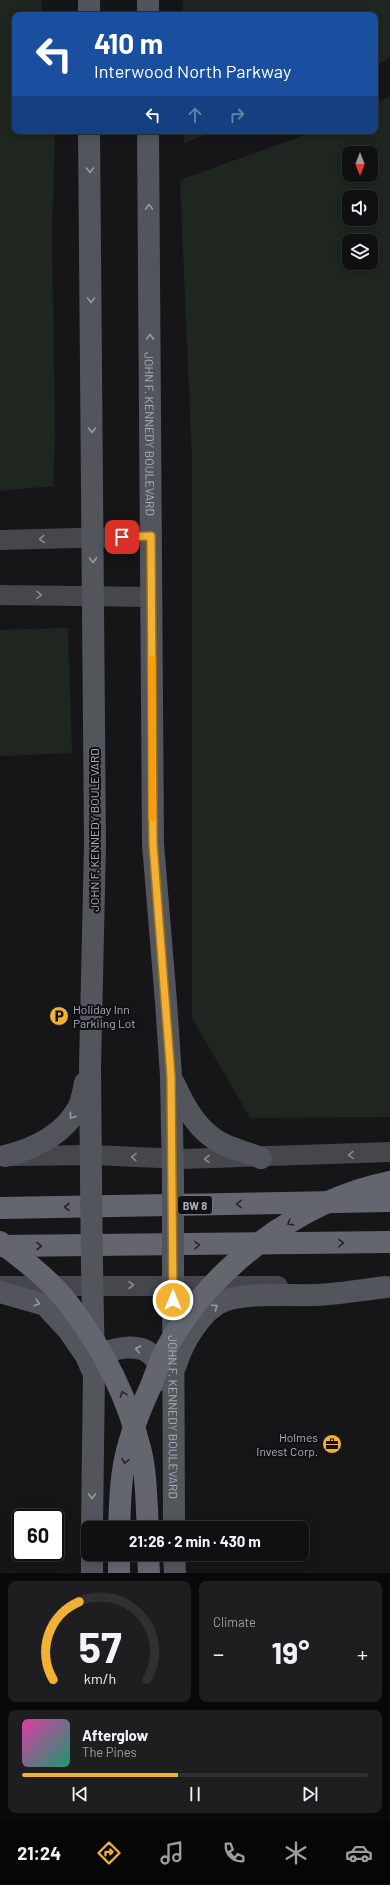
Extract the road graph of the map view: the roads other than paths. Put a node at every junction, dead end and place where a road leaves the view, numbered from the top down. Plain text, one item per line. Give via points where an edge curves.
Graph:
1 (89, 0) edge
2 (148, 0) edge
3 (89, 12) edge
4 (148, 12) edge
5 (89, 134) edge
6 (148, 134) edge
7 (151, 536) junction
8 (93, 537) junction
9 (0, 540) edge
10 (0, 595) edge
11 (93, 596) junction
12 (152, 597) junction
13 (90, 1067) junction
14 (171, 1076) junction
15 (390, 1152) edge
16 (91, 1155) junction
17 (2, 1156) edge
18 (261, 1158) junction
19 (173, 1169) junction
20 (390, 1182) edge
21 (390, 1201) edge
22 (0, 1208) edge
23 (0, 1242) edge
24 (390, 1242) edge
25 (0, 1246) edge
26 (92, 1275) junction
27 (173, 1276) junction
28 (0, 1286) edge
29 (388, 1287) edge
30 (0, 1292) edge
31 (94, 1373) junction
32 (173, 1374) junction
33 (174, 1500) junction
34 (92, 1521) edge
35 (120, 1521) edge
36 (147, 1521) edge
37 (174, 1521) edge
38 (92, 1561) edge
39 (119, 1561) edge
40 (148, 1561) edge
41 (174, 1561) edge
42 (92, 1573) edge
43 (119, 1573) edge
44 (149, 1573) edge
45 (174, 1573) edge

1 - 3 main road
2 - 4 main road
5 -> 8 main road, JOHN F. KENNEDY BOULEVARD
7 -> 6 main road, JOHN F. KENNEDY BOULEVARD
7 - 8 main road
7 - 12 main road, JOHN F. KENNEDY BOULEVARD
8 -> 9 main road
8 -> 11 main road, JOHN F. KENNEDY BOULEVARD
10 -> 11 main road
11 - 12 main road
11 - 13 main road, JOHN F. KENNEDY BOULEVARD via 95,871
12 - 14 main road, JOHN F. KENNEDY BOULEVARD via 153,844
13 - 16 main road, JOHN F. KENNEDY BOULEVARD
13 -> 17 main road via 79,1107 66,1124 56,1134 28,1150
14 - 18 main road via 186,1109 198,1125 223,1144
14 - 19 main road, JOHN F. KENNEDY BOULEVARD
15 -> 18 main road
16 - 17 main road
19 -> 16 main road
16 - 26 main road, JOHN F. KENNEDY BOULEVARD, bridge
18 -> 19 main road
19 - 27 main road, JOHN F. KENNEDY BOULEVARD, bridge
20 -> 35 highway, bridge via 348,1194 288,1224 228,1269 205,1293 164,1352 139,1412 123,1472
21 -> 22 highway, BW 8
36 -> 23 highway, bridge via 141,1453 120,1386 68,1302
25 -> 24 highway
26 -> 27 main road
26 - 28 main road
26 - 31 main road, JOHN F. KENNEDY BOULEVARD
27 - 29 main road
27 - 32 main road, JOHN F. KENNEDY BOULEVARD
32 -> 29 main road via 179,1354 192,1331 208,1312 224,1301 247,1297 318,1295
30 -> 31 main road via 44,1305 69,1331
33 -> 31 main road via 165,1459 160,1363 147,1351 131,1347 114,1349 104,1353
31 -> 34 main road, JOHN F. KENNEDY BOULEVARD
32 - 33 main road, JOHN F. KENNEDY BOULEVARD
33 - 37 main road, JOHN F. KENNEDY BOULEVARD
38 - 42 main road
39 - 43 highway
40 - 44 highway
41 - 45 main road

